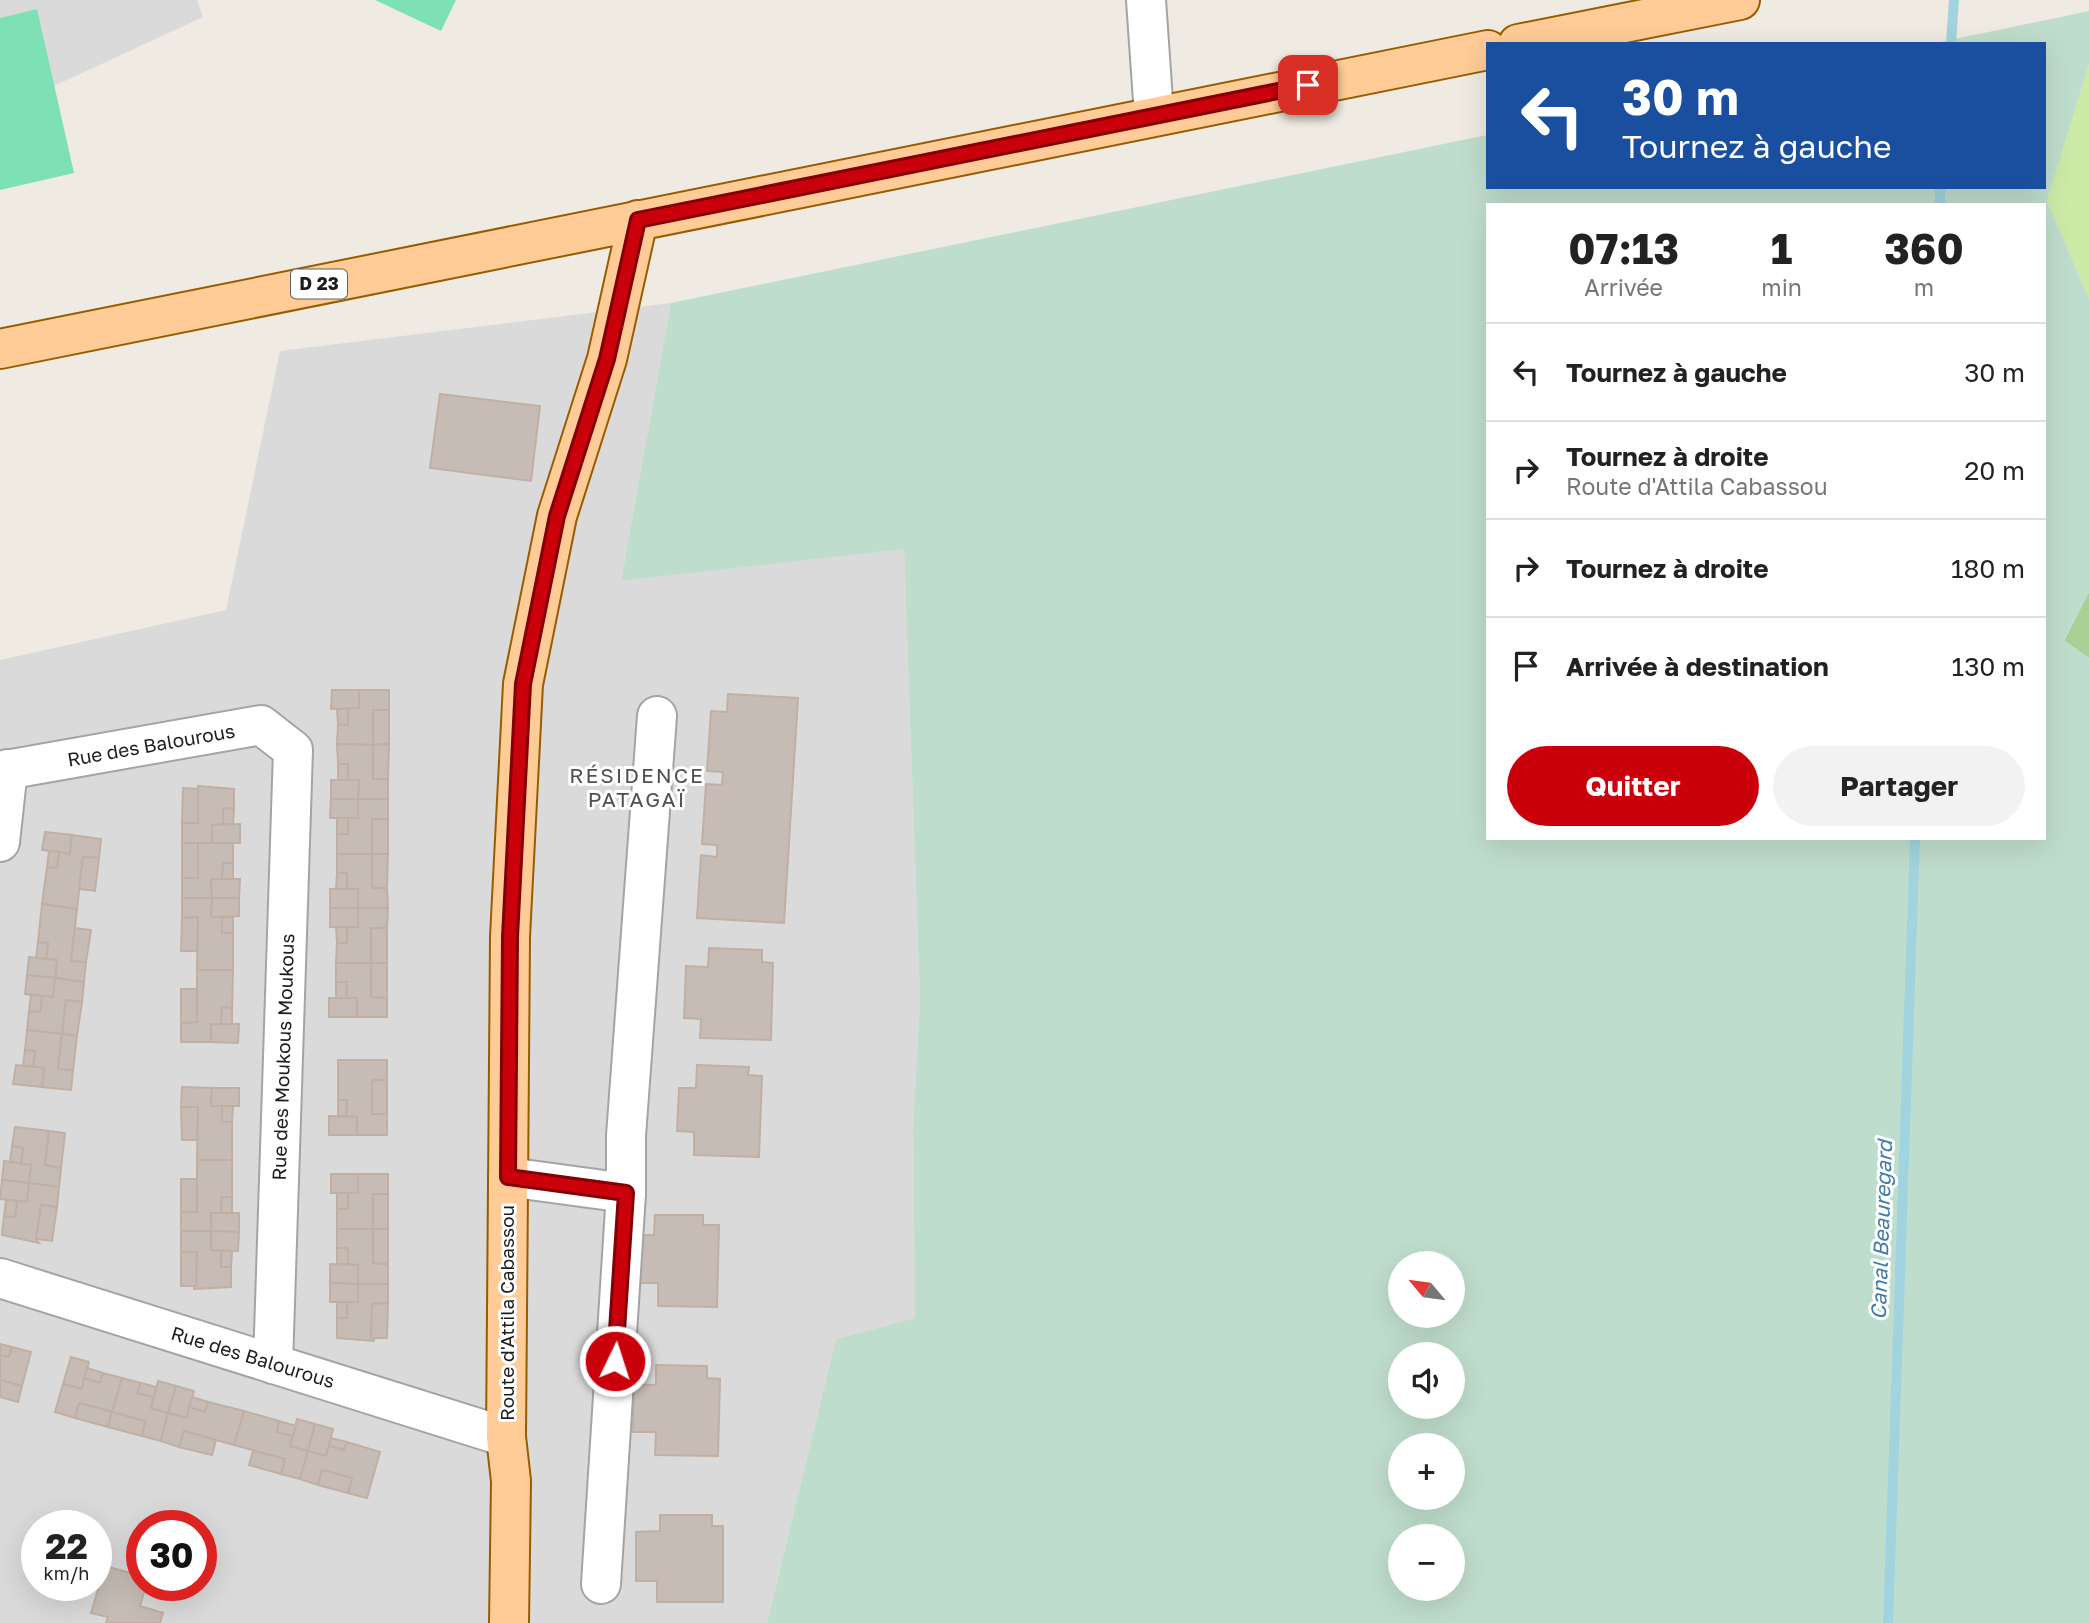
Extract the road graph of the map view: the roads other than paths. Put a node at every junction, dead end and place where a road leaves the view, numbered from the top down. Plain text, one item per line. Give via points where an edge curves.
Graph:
1 (1146, 0) edge
2 (1740, 0) edge
3 (1528, 42) edge
4 (1486, 50) edge
5 (1154, 115) junction
6 (638, 220) junction
7 (0, 349) edge
8 (657, 716) dead end
9 (293, 750) joint
10 (4, 770) edge
11 (0, 842) edge
12 (508, 1177) junction
13 (626, 1193) junction
14 (0, 1278) edge
15 (273, 1364) junction
16 (506, 1437) junction
17 (601, 1584) dead end
18 (509, 1623) edge

1 - 5 street
2 - 3 main road
4 - 5 main road, D 23
5 - 6 main road, D 23
6 - 7 main road, D 23
6 - 12 main road, Route d'Attila Cabassou via 607,359 557,516 523,684 510,937
8 - 13 street via 627,1122
9 - 10 street, Rue des Balourous via 261,725
9 - 15 street, Rue des Moukous Moukous
10 - 11 street
12 - 13 street
12 - 16 main road, Route d'Attila Cabassou
13 - 17 street
14 - 15 street, Rue des Balourous
15 - 16 street, Rue des Balourous
16 - 18 main road, Route d'Attila Cabassou via 511,1480

